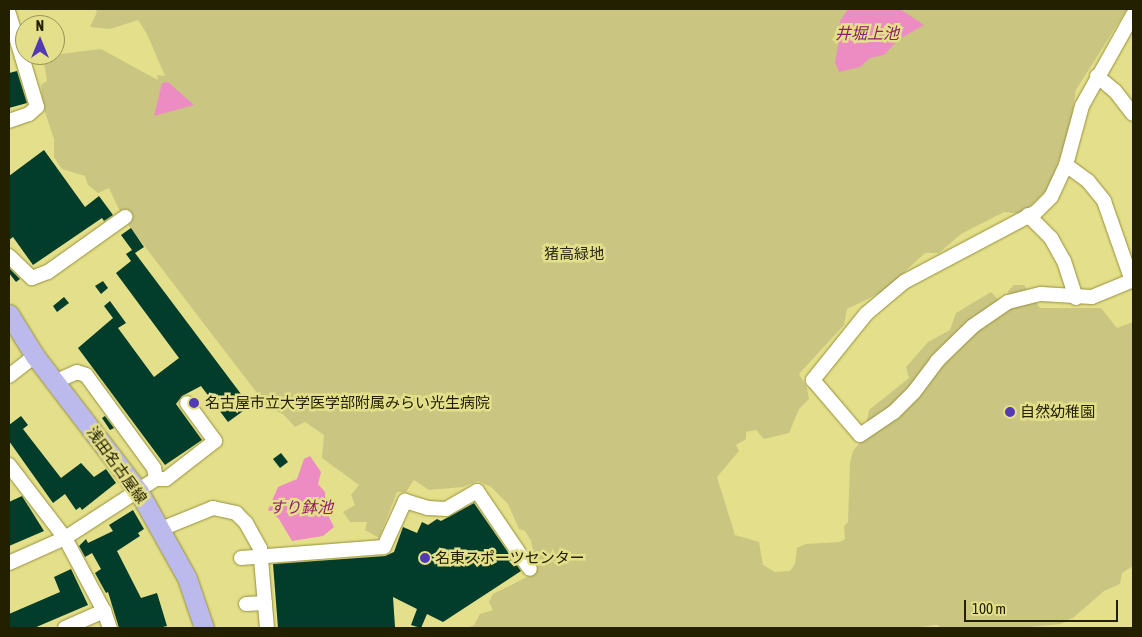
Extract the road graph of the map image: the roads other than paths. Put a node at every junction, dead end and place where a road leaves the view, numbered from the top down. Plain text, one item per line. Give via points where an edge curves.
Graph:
1 (9, 14) edge
2 (1133, 15) edge
3 (1097, 76) junction
4 (1133, 114) edge
5 (9, 122) edge
6 (1066, 165) junction
7 (1028, 215) junction
8 (125, 217) dead end
9 (9, 256) edge
10 (1132, 280) edge
11 (1076, 298) junction
12 (9, 314) edge
13 (35, 356) junction
14 (9, 376) edge
15 (55, 382) junction
16 (187, 403) dead end
17 (11, 472) edge
18 (156, 479) junction
19 (139, 492) junction
20 (161, 529) junction
21 (65, 538) junction
22 (241, 558) dead end
23 (260, 558) junction
24 (9, 563) edge
25 (530, 569) dead end
26 (246, 604) dead end
27 (265, 604) junction
28 (104, 611) junction
29 (65, 628) edge
30 (110, 628) edge
31 (204, 628) edge
32 (267, 628) edge

1 - 5 street via 36,107 29,114
2 - 3 street
3 - 4 street via 1115,91
3 - 6 street via 1082,106
6 - 7 street via 1051,197
6 - 10 street via 1088,180 1104,201
7 - 11 street via 1051,238 1064,261
7 - 11 street via 904,282 866,314 813,380 860,435 894,412 946,351 994,310 1026,296
8 - 9 street via 48,272 32,278
10 - 11 street via 1103,294
12 - 13 main road, 浅田名古屋線
13 - 14 street
13 - 15 main road, 浅田名古屋線
15 - 18 street via 77,372 86,375 154,468
15 - 19 main road, 浅田名古屋線
16 - 18 street via 215,441 166,479
17 - 21 street
18 - 19 street
19 - 20 main road, 浅田名古屋線
19 - 21 street
20 - 23 street via 202,511 225,509 246,522 256,539
20 - 31 main road, 浅田名古屋線 via 187,578
21 - 24 street
21 - 28 street
22 - 23 street
23 - 25 street via 384,546 405,501 446,509 478,491
23 - 27 street
26 - 27 street
27 - 32 street
28 - 29 street
28 - 30 street

